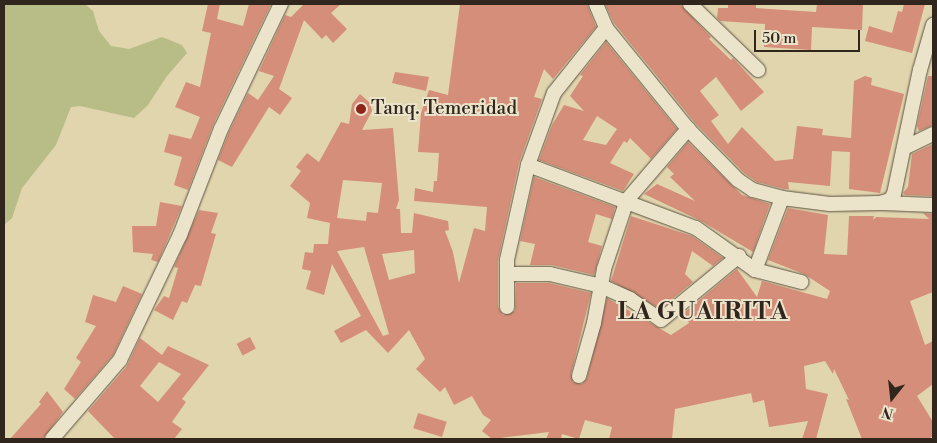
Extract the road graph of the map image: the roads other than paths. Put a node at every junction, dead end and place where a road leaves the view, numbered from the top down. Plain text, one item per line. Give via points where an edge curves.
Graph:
1 (281, 4) edge
2 (596, 4) edge
3 (690, 4) edge
4 (933, 25) edge
5 (606, 28) junction
6 (758, 70) dead end
7 (688, 129) junction
8 (933, 134) edge
9 (904, 148) junction
10 (528, 165) junction
11 (782, 198) junction
12 (627, 200) junction
13 (880, 203) junction
14 (933, 205) edge
15 (739, 256) junction
16 (755, 270) junction
17 (507, 274) junction
18 (801, 282) dead end
19 (601, 286) junction
20 (507, 307) dead end
21 (579, 376) dead end
22 (52, 439) edge

1 - 22 street via 221,128 180,235 120,360
2 - 5 street
3 - 6 street
4 - 9 street
5 - 7 street
5 - 10 street via 554,93
7 - 11 street via 738,180 753,190
7 - 12 street
8 - 9 street
9 - 13 street via 894,194 890,200
10 - 12 street
10 - 17 street via 507,260
11 - 13 street via 830,204
11 - 16 street
12 - 15 street via 696,228
12 - 19 street
13 - 14 street
15 - 16 street
15 - 19 street via 661,320 630,298
16 - 18 street
17 - 19 street via 550,274
17 - 20 street
19 - 21 street

